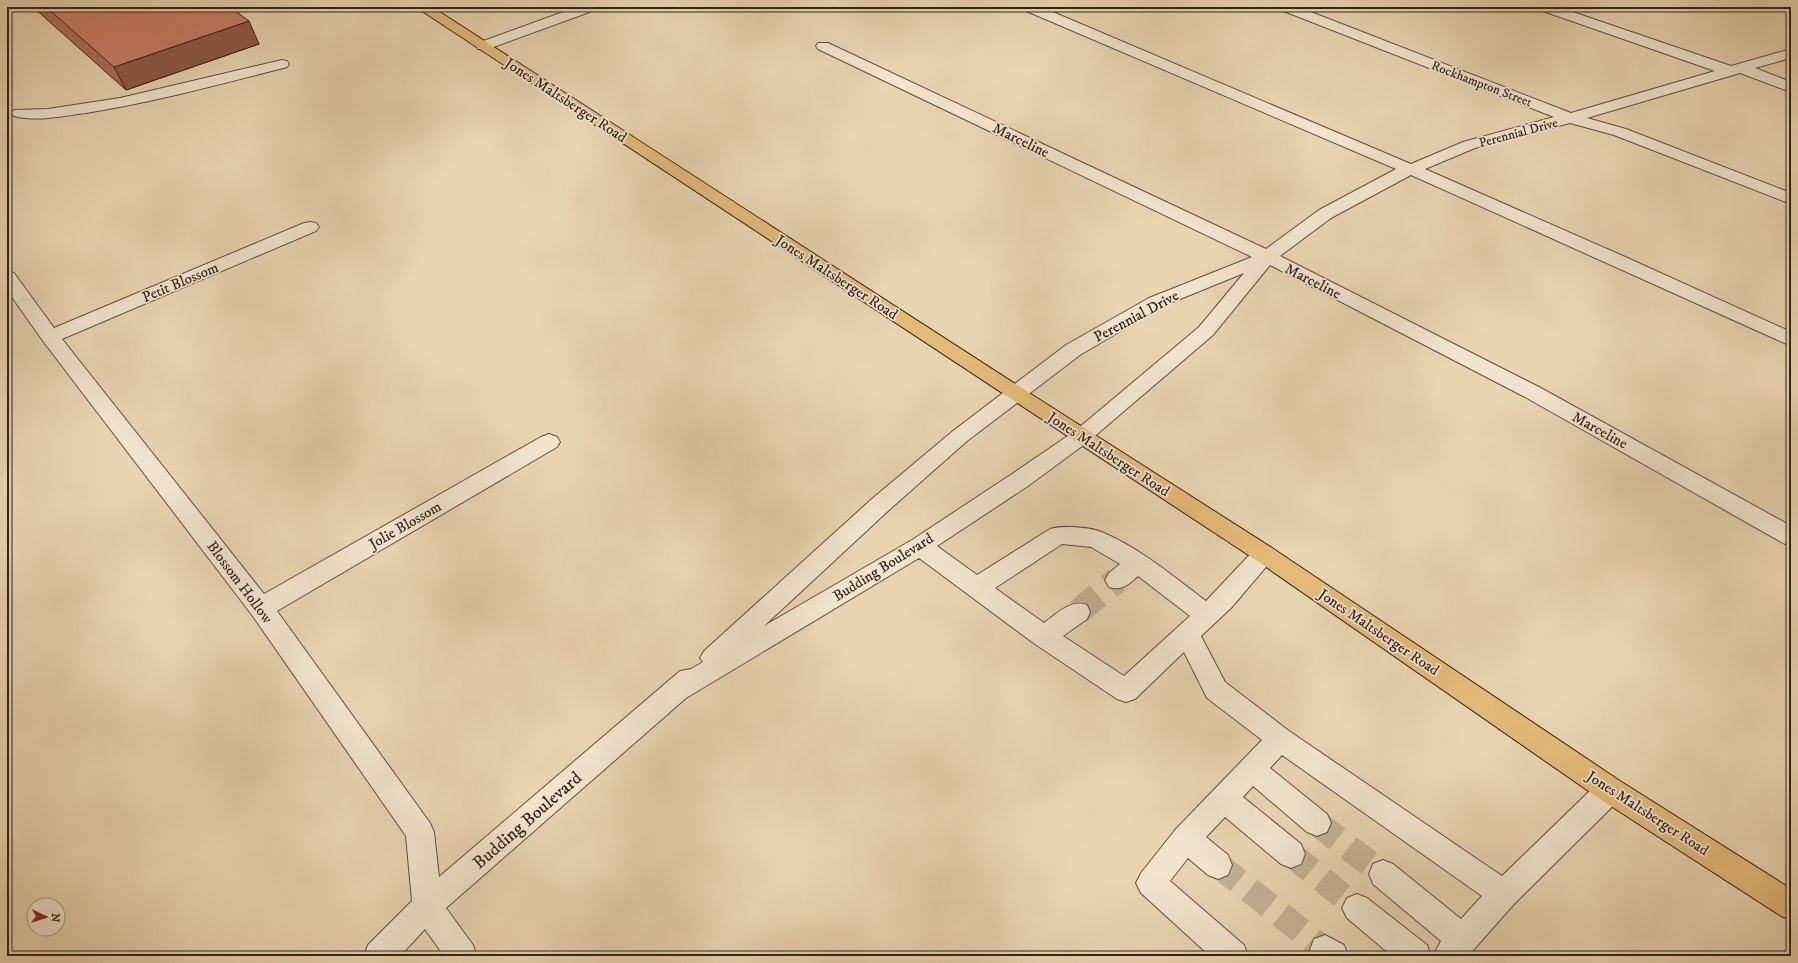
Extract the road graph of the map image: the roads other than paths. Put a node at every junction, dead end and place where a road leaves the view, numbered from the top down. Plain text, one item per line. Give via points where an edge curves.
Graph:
1 (423, 7) edge
2 (590, 7) edge
3 (1029, 7) edge
4 (1286, 7) edge
5 (1545, 7) edge
6 (484, 46) junction
7 (824, 46) dead end
8 (1791, 54) edge
9 (282, 64) dead end
10 (1736, 69) junction
11 (1791, 87) edge
12 (19, 113) dead end
13 (1570, 118) junction
14 (1409, 170) junction
15 (1791, 199) edge
16 (310, 228) dead end
17 (1267, 257) junction
18 (7, 277) edge
19 (50, 337) junction
20 (1791, 340) edge
21 (1016, 394) junction
22 (1082, 436) junction
23 (549, 442) dead end
24 (1791, 537) edge
25 (920, 546) junction
26 (1264, 554) junction
27 (1137, 563) junction
28 (1117, 580) tunnel mouth
29 (976, 588) junction
30 (261, 608) junction
31 (1078, 612) tunnel mouth
32 (1206, 614) junction
33 (1188, 634) junction
34 (1044, 636) junction
35 (679, 689) junction
36 (1280, 739) junction
37 (1252, 769) junction
38 (1610, 790) junction
39 (1224, 799) junction
40 (1317, 823) tunnel mouth
41 (1186, 838) junction
42 (1291, 854) tunnel mouth
43 (1218, 864) tunnel mouth
44 (1383, 874) tunnel mouth
45 (1504, 894) junction
46 (427, 906) junction
47 (1791, 906) edge
48 (1358, 908) tunnel mouth
49 (1455, 948) edge
50 (379, 956) edge
51 (462, 956) edge
52 (1233, 956) edge
53 (1416, 956) edge

1 - 6 main road, Jones Maltsberger Road
2 - 6 street
3 - 14 street
4 - 13 street, Rockhampton Street
5 - 10 street
6 - 21 main road, Jones Maltsberger Road
7 - 17 street, Marceline
8 - 10 street, Perennial Drive
9 - 12 street via 120,103 48,114
10 - 11 street
10 - 13 street, Perennial Drive
13 - 14 street, Perennial Drive via 1469,145
13 - 15 street, Rockhampton Street via 1620,132
14 - 17 street, Perennial Drive via 1326,214
14 - 20 street via 1610,257
16 - 19 street, Petit Blossom
17 - 21 street, Perennial Drive via 1156,302 1073,350
17 - 22 street, Perennial Drive via 1206,331
17 - 24 street, Marceline via 1532,392
18 - 19 street, Blossom Hollow
19 - 30 street, Blossom Hollow
21 - 22 main road, Jones Maltsberger Road
21 - 35 street, Budding Boulevard via 960,436 881,504
22 - 25 street, Budding Boulevard
22 - 26 main road, Jones Maltsberger Road
23 - 30 street, Jolie Blossom
25 - 29 street
25 - 35 street, Budding Boulevard
26 - 32 street via 1222,601
26 - 38 main road, Jones Maltsberger Road
27 - 28 street
27 - 29 street via 1096,539 1058,535
27 - 32 street
29 - 34 street
30 - 46 street, Blossom Hollow via 420,832
31 - 34 street
32 - 33 street
33 - 34 street via 1126,690
33 - 36 street via 1216,690
35 - 46 street, Budding Boulevard
36 - 37 street
36 - 45 street
37 - 39 street
37 - 40 street
38 - 45 street
38 - 47 main road, Jones Maltsberger Road
39 - 41 street
39 - 42 street
41 - 43 street
41 - 52 street via 1151,883
44 - 49 street
45 - 49 street
46 - 50 street, Budding Boulevard
46 - 51 street
48 - 53 street

